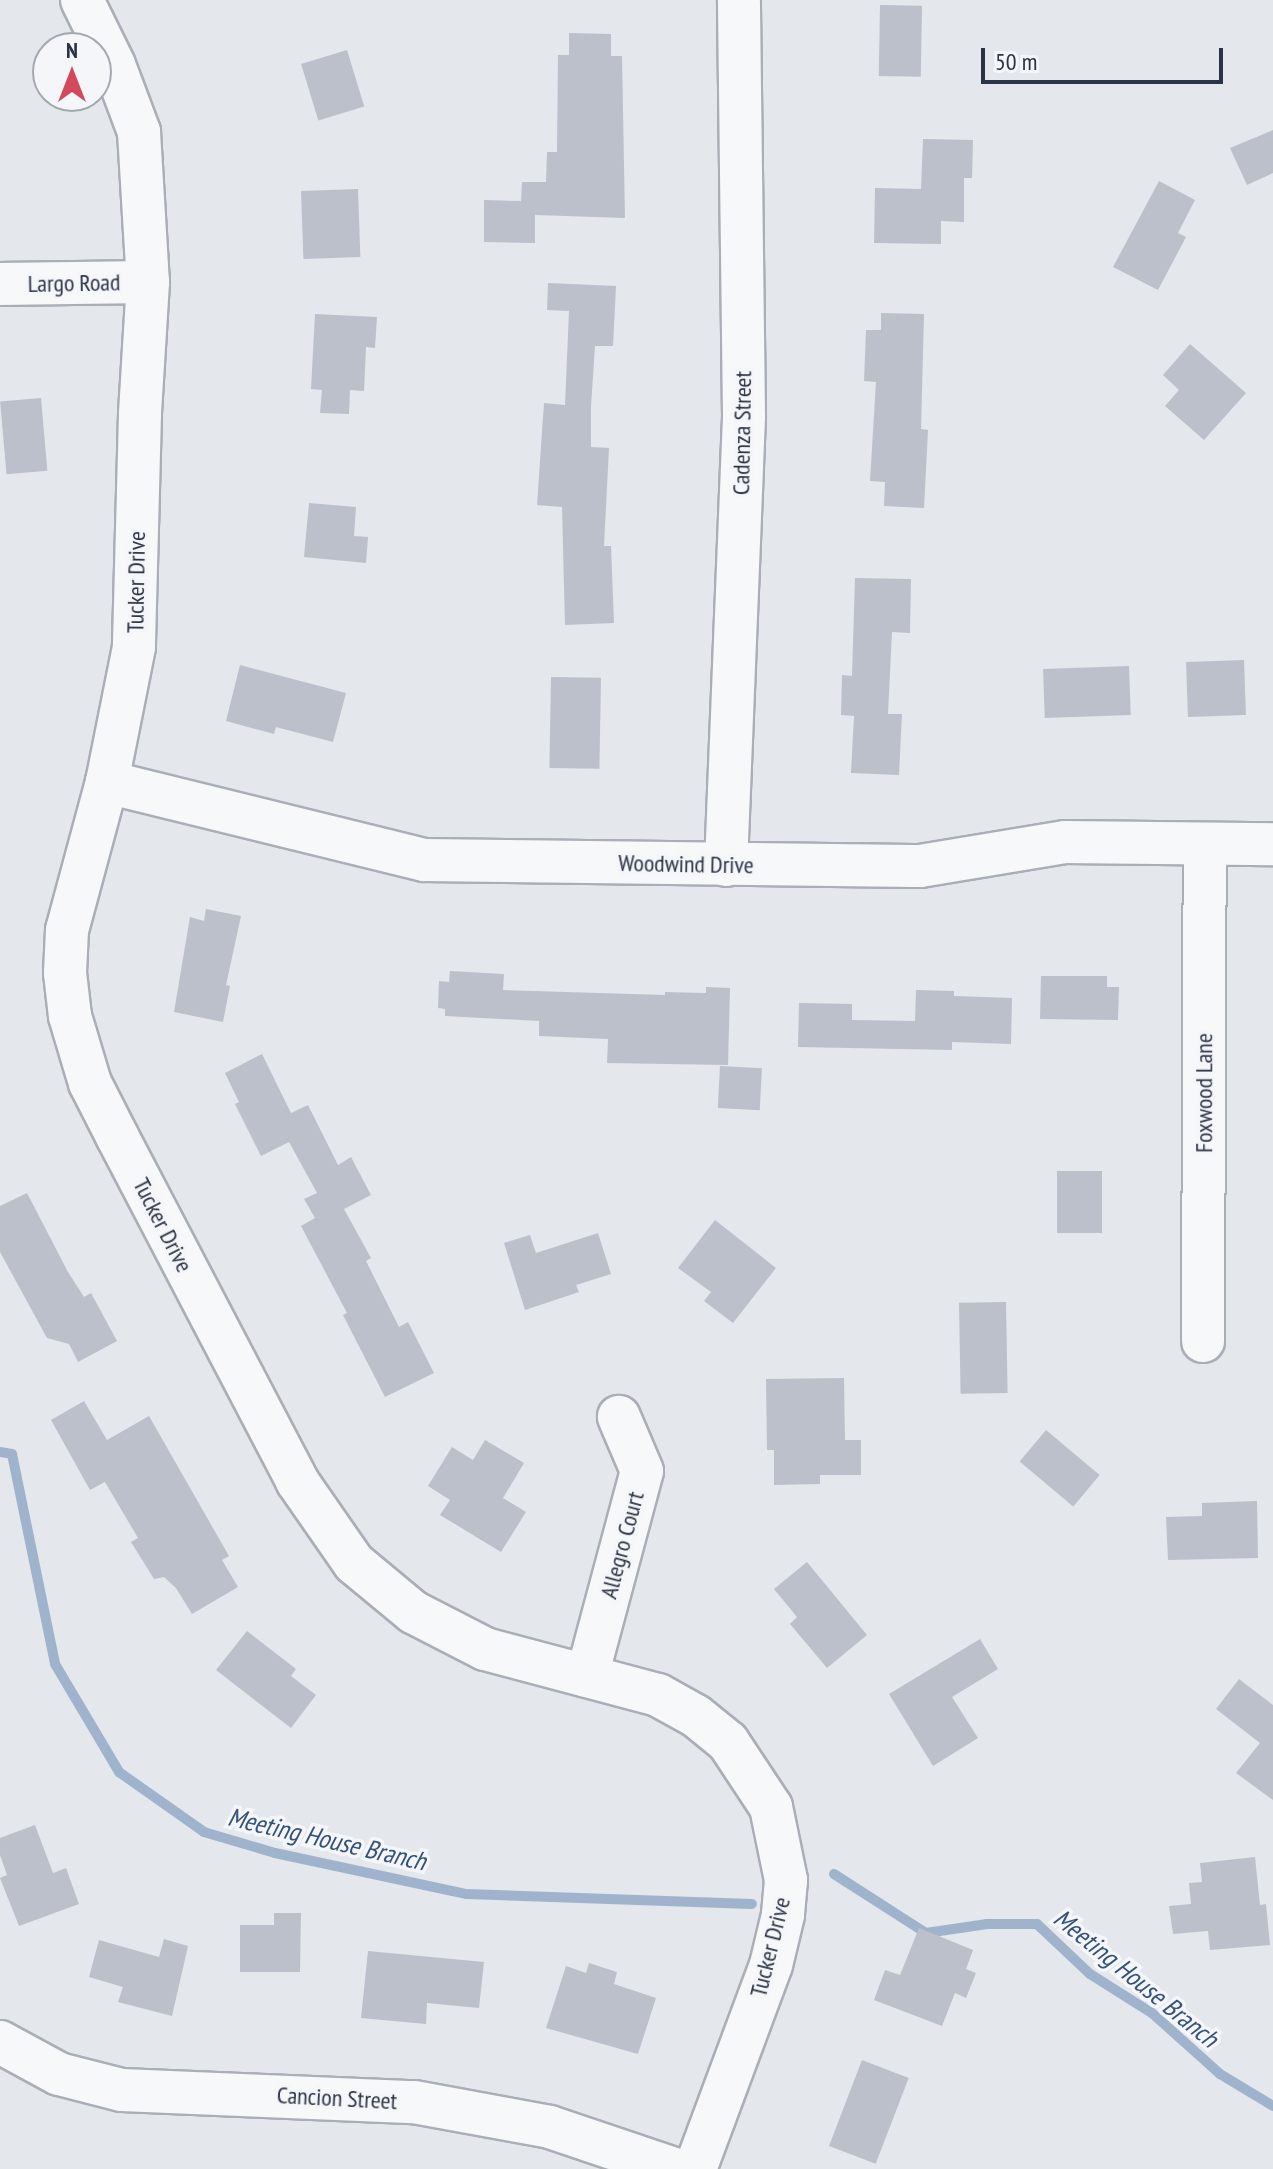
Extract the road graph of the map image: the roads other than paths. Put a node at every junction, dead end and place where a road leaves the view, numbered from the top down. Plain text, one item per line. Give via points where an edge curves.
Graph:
1 (82, 0) edge
2 (739, 0) edge
3 (148, 282) junction
4 (0, 284) edge
5 (107, 782) junction
6 (1205, 844) junction
7 (1273, 844) edge
8 (726, 865) junction
9 (1203, 1341) dead end
10 (619, 1417) dead end
11 (587, 1676) junction
12 (0, 2042) edge
13 (674, 2169) edge
14 (695, 2169) edge

1 - 3 street, Tucker Drive via 139,132
2 - 8 street, Cadenza Street via 744,416
3 - 4 street, Largo Road
3 - 5 street, Tucker Drive via 134,647
5 - 8 street, Woodwind Drive via 424,860
5 - 11 street, Tucker Drive via 67,930 70,1016 90,1083 297,1481 354,1563 413,1612 485,1649
6 - 7 street, Woodwind Drive
6 - 8 street, Woodwind Drive via 1065,842 920,866
6 - 9 street, Foxwood Lane
10 - 11 street, Allegro Court via 642,1471
11 - 14 street, Tucker Drive via 658,1695 728,1742 771,1807 781,1843 786,1880 771,1965
12 - 13 street, Cancion Street via 59,2074 122,2090 439,2105 550,2127

